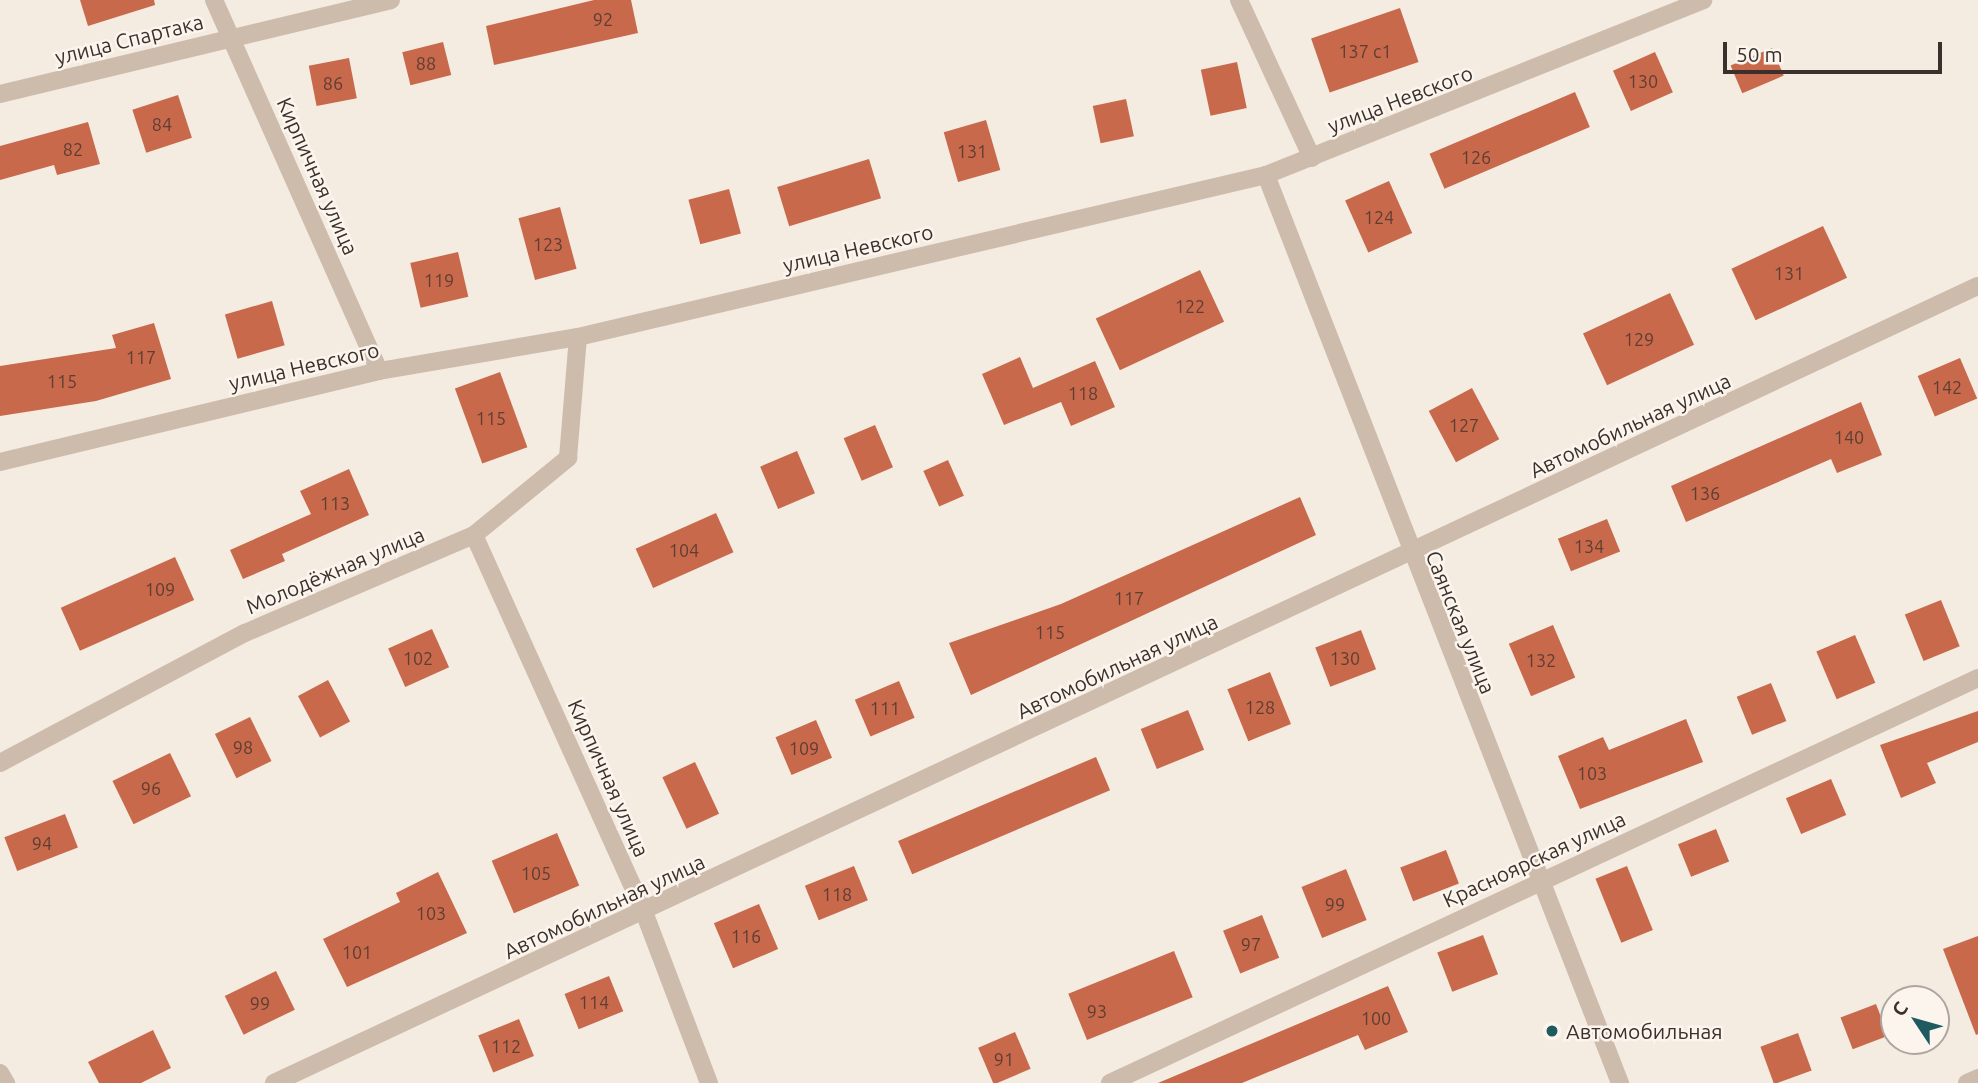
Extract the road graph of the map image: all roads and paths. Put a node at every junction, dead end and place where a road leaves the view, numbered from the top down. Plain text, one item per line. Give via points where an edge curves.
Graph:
1 (214, 0) edge
2 (391, 0) edge
3 (1239, 0) edge
4 (1703, 0) edge
5 (232, 38) junction
6 (0, 94) edge
7 (1312, 158) junction
8 (1266, 175) junction
9 (1978, 286) edge
10 (578, 337) junction
11 (379, 371) junction
12 (0, 462) edge
13 (474, 535) junction
14 (1409, 554) junction
15 (1978, 678) edge
16 (0, 763) edge
17 (1539, 881) junction
18 (644, 912) junction
19 (0, 1073) edge
20 (1978, 1079) edge
21 (6, 1083) edge
22 (274, 1083) edge
23 (709, 1083) edge
24 (1110, 1083) edge
25 (1620, 1083) edge
26 (1967, 1083) edge

1 - 5 street, Кирпичная улица
2 - 5 street, улица Спартака
3 - 7 street
4 - 7 street, улица Невского
5 - 6 street, улица Спартака
5 - 11 street, Кирпичная улица
7 - 8 street, улица Невского
8 - 10 street, улица Невского
8 - 14 street, Саянская улица
9 - 14 street, Автомобильная улица
10 - 11 street, улица Невского
10 - 13 street, Молодёжная улица via 568,458
11 - 12 street, улица Невского
13 - 16 street, Молодёжная улица via 245,632
13 - 18 street, Кирпичная улица
14 - 17 street, Саянская улица
14 - 18 street, Автомобильная улица
15 - 17 street, Красноярская улица
17 - 24 street, Красноярская улица
17 - 25 street, Саянская улица
18 - 22 street, Автомобильная улица
18 - 23 street, Кирпичная улица
19 - 21 street
20 - 26 street

